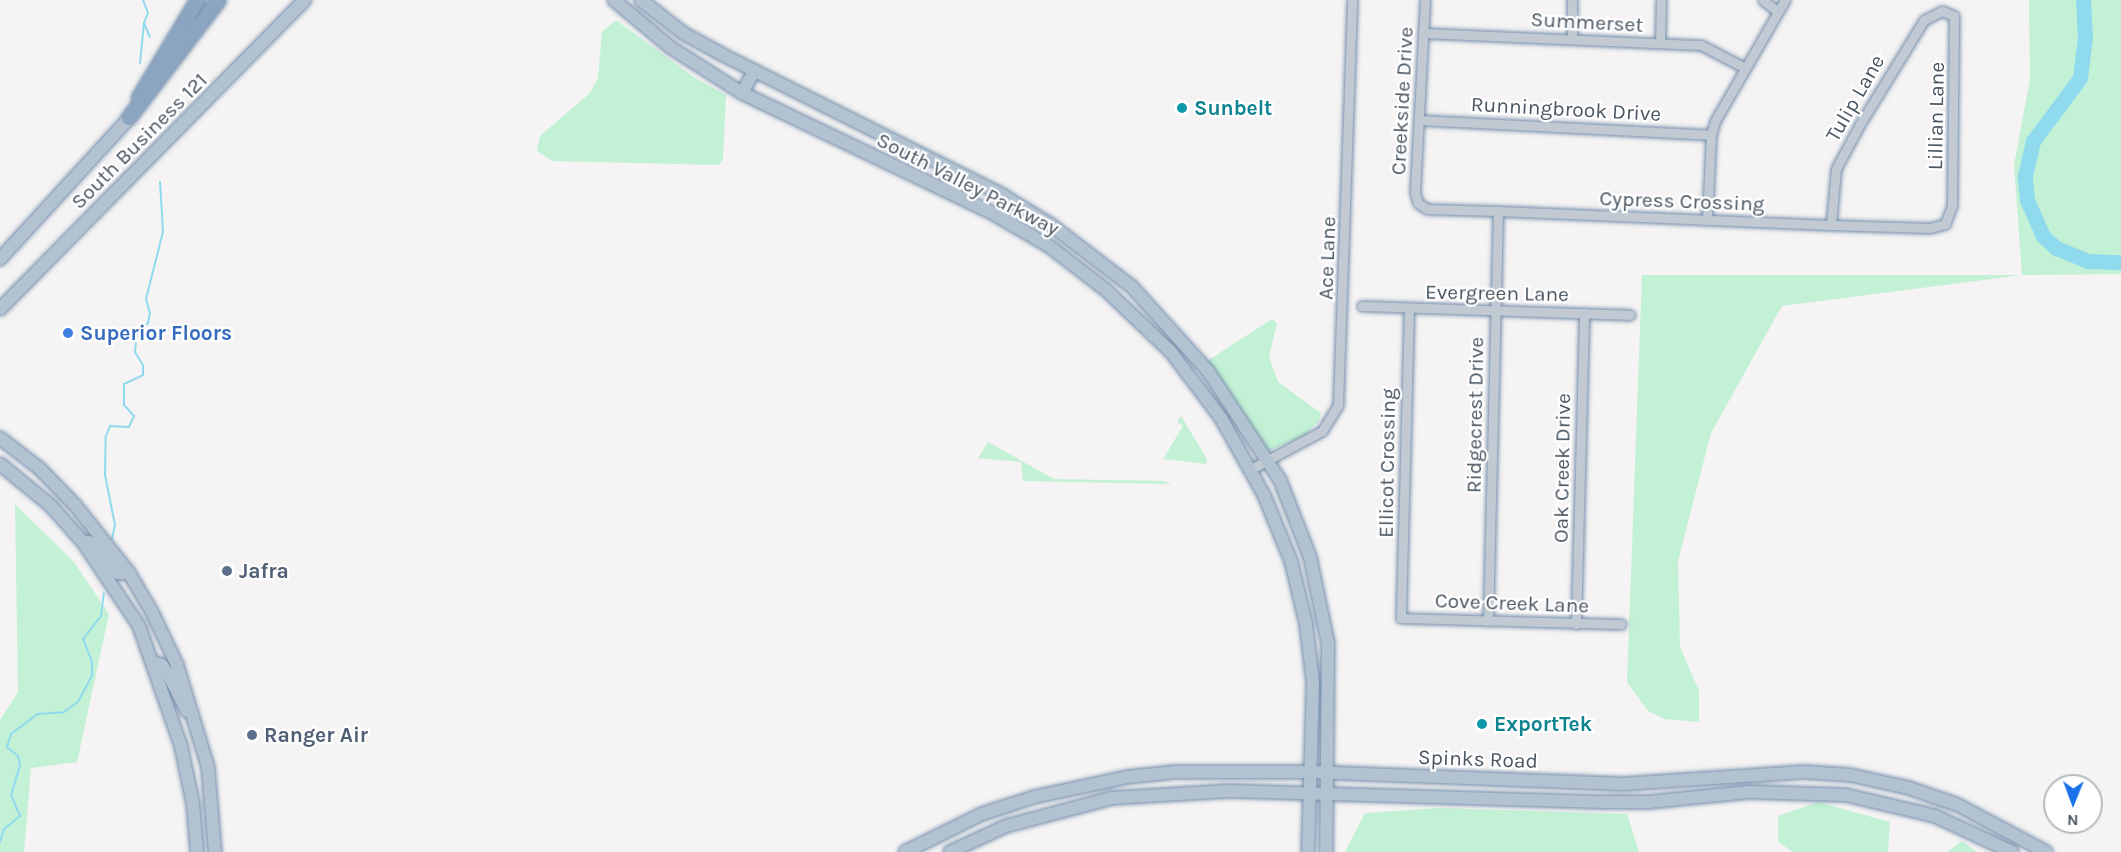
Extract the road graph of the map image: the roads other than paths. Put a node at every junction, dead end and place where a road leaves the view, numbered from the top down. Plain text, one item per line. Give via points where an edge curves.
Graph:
1 (198, 0) edge
2 (219, 0) edge
3 (305, 0) edge
4 (614, 0) edge
5 (641, 0) edge
6 (1352, 0) edge
7 (1425, 0) edge
8 (1572, 0) edge
9 (1661, 0) edge
10 (1763, 0) edge
11 (1785, 0) edge
12 (1777, 11) junction
13 (1945, 14) joint
14 (1423, 33) junction
15 (1572, 39) junction
16 (1660, 43) junction
17 (1743, 67) junction
18 (754, 71) junction
19 (742, 93) junction
20 (129, 118) junction
21 (1419, 120) junction
22 (1711, 135) junction
23 (1418, 203) joint
24 (1498, 211) junction
25 (1707, 220) junction
26 (1945, 224) joint
27 (1832, 225) junction
28 (0, 259) edge
29 (1118, 275) junction
30 (1106, 290) junction
31 (1362, 306) dead end
32 (1409, 308) junction
33 (0, 309) edge
34 (1495, 311) junction
35 (1584, 313) junction
36 (1630, 315) dead end
37 (0, 438) edge
38 (1268, 461) junction
39 (0, 464) edge
40 (1251, 469) junction
41 (83, 542) junction
42 (129, 573) junction
43 (1401, 618) joint
44 (1488, 621) junction
45 (1576, 624) junction
46 (1621, 624) dead end
47 (154, 663) junction
48 (192, 713) junction
49 (1310, 772) junction
50 (1328, 773) junction
51 (1563, 782) junction
52 (1310, 794) junction
53 (1328, 795) junction
54 (1563, 801) junction
55 (911, 851) edge
56 (197, 852) edge
57 (214, 852) edge
58 (950, 852) edge
59 (1308, 852) edge
60 (1326, 852) edge
61 (2012, 852) edge
62 (2046, 852) edge

1 - 20 highway via 147,80
2 - 20 highway
3 - 33 main road, South Business 121
4 - 19 main road, South Valley Parkway via 670,47
5 - 18 main road, South Valley Parkway via 683,33
6 - 38 street, Ace Lane via 1338,405 1322,431
7 - 14 street, Creekside Drive
8 - 15 street
9 - 16 street
10 - 12 street
11 - 12 street
12 - 17 street
13 - 26 street, Lillian Lane via 1953,16 1956,30 1952,206
13 - 27 street, Tulip Lane via 1935,13 1916,30 1838,164
14 - 15 street, Summerset
14 - 21 street, Creekside Drive
15 - 16 street, Summerset
16 - 17 street, Summerset via 1701,45
17 - 22 street
18 - 19 main road
18 - 29 main road, South Valley Parkway via 1004,196 1088,250
19 - 30 main road, South Valley Parkway via 994,214 1049,246
20 - 28 main road, South Business 121
21 - 22 street, Runningbrook Drive
21 - 23 street, Creekside Drive via 1415,193
22 - 25 street
23 - 24 street, Cypress Crossing via 1427,209
24 - 25 street, Cypress Crossing
24 - 34 street, Ridgecrest Drive
25 - 27 street, Cypress Crossing
26 - 27 street, Cypress Crossing via 1930,228
29 - 30 main road
29 - 38 main road, South Valley Parkway via 1172,327 1208,370
30 - 40 main road, South Valley Parkway via 1171,352 1221,418
31 - 32 street, Evergreen Lane
32 - 34 street, Evergreen Lane
32 - 43 street, Ellicot Crossing
34 - 35 street, Evergreen Lane
34 - 44 street, Ridgecrest Drive
35 - 36 street, Evergreen Lane
35 - 45 street, Oak Creek Drive
37 - 42 main road via 39,468 75,505
38 - 40 street, Ace Lane
38 - 50 main road, South Valley Parkway via 1294,511 1321,600 1331,689
39 - 41 main road via 51,506
40 - 49 main road, South Valley Parkway via 1291,561 1306,624 1313,683
41 - 42 main road via 93,543 118,573
41 - 47 main road via 139,626
42 - 48 main road via 177,665
43 - 44 street, Cove Creek Lane
44 - 45 street, Cove Creek Lane
45 - 46 street, Cove Creek Lane
47 - 48 main road via 162,665 168,674 183,710
47 - 56 main road via 186,767
48 - 57 main road via 211,783
49 - 50 main road, Spinks Road
49 - 52 main road, South Valley Parkway
49 - 55 main road, Spinks Road via 1175,772 1087,784 982,814
50 - 51 main road, Spinks Road
50 - 53 main road, South Valley Parkway
51 - 54 main road
51 - 62 main road, Spinks Road via 1671,782 1804,772 1850,775 1909,788 1958,805
52 - 53 main road, Spinks Road
52 - 58 main road, Spinks Road via 1229,791 1112,798 1006,826
52 - 59 main road, South Valley Parkway
53 - 54 main road, Spinks Road
53 - 60 main road, South Valley Parkway
54 - 61 main road, Spinks Road via 1649,802 1749,792 1846,795 1935,816

